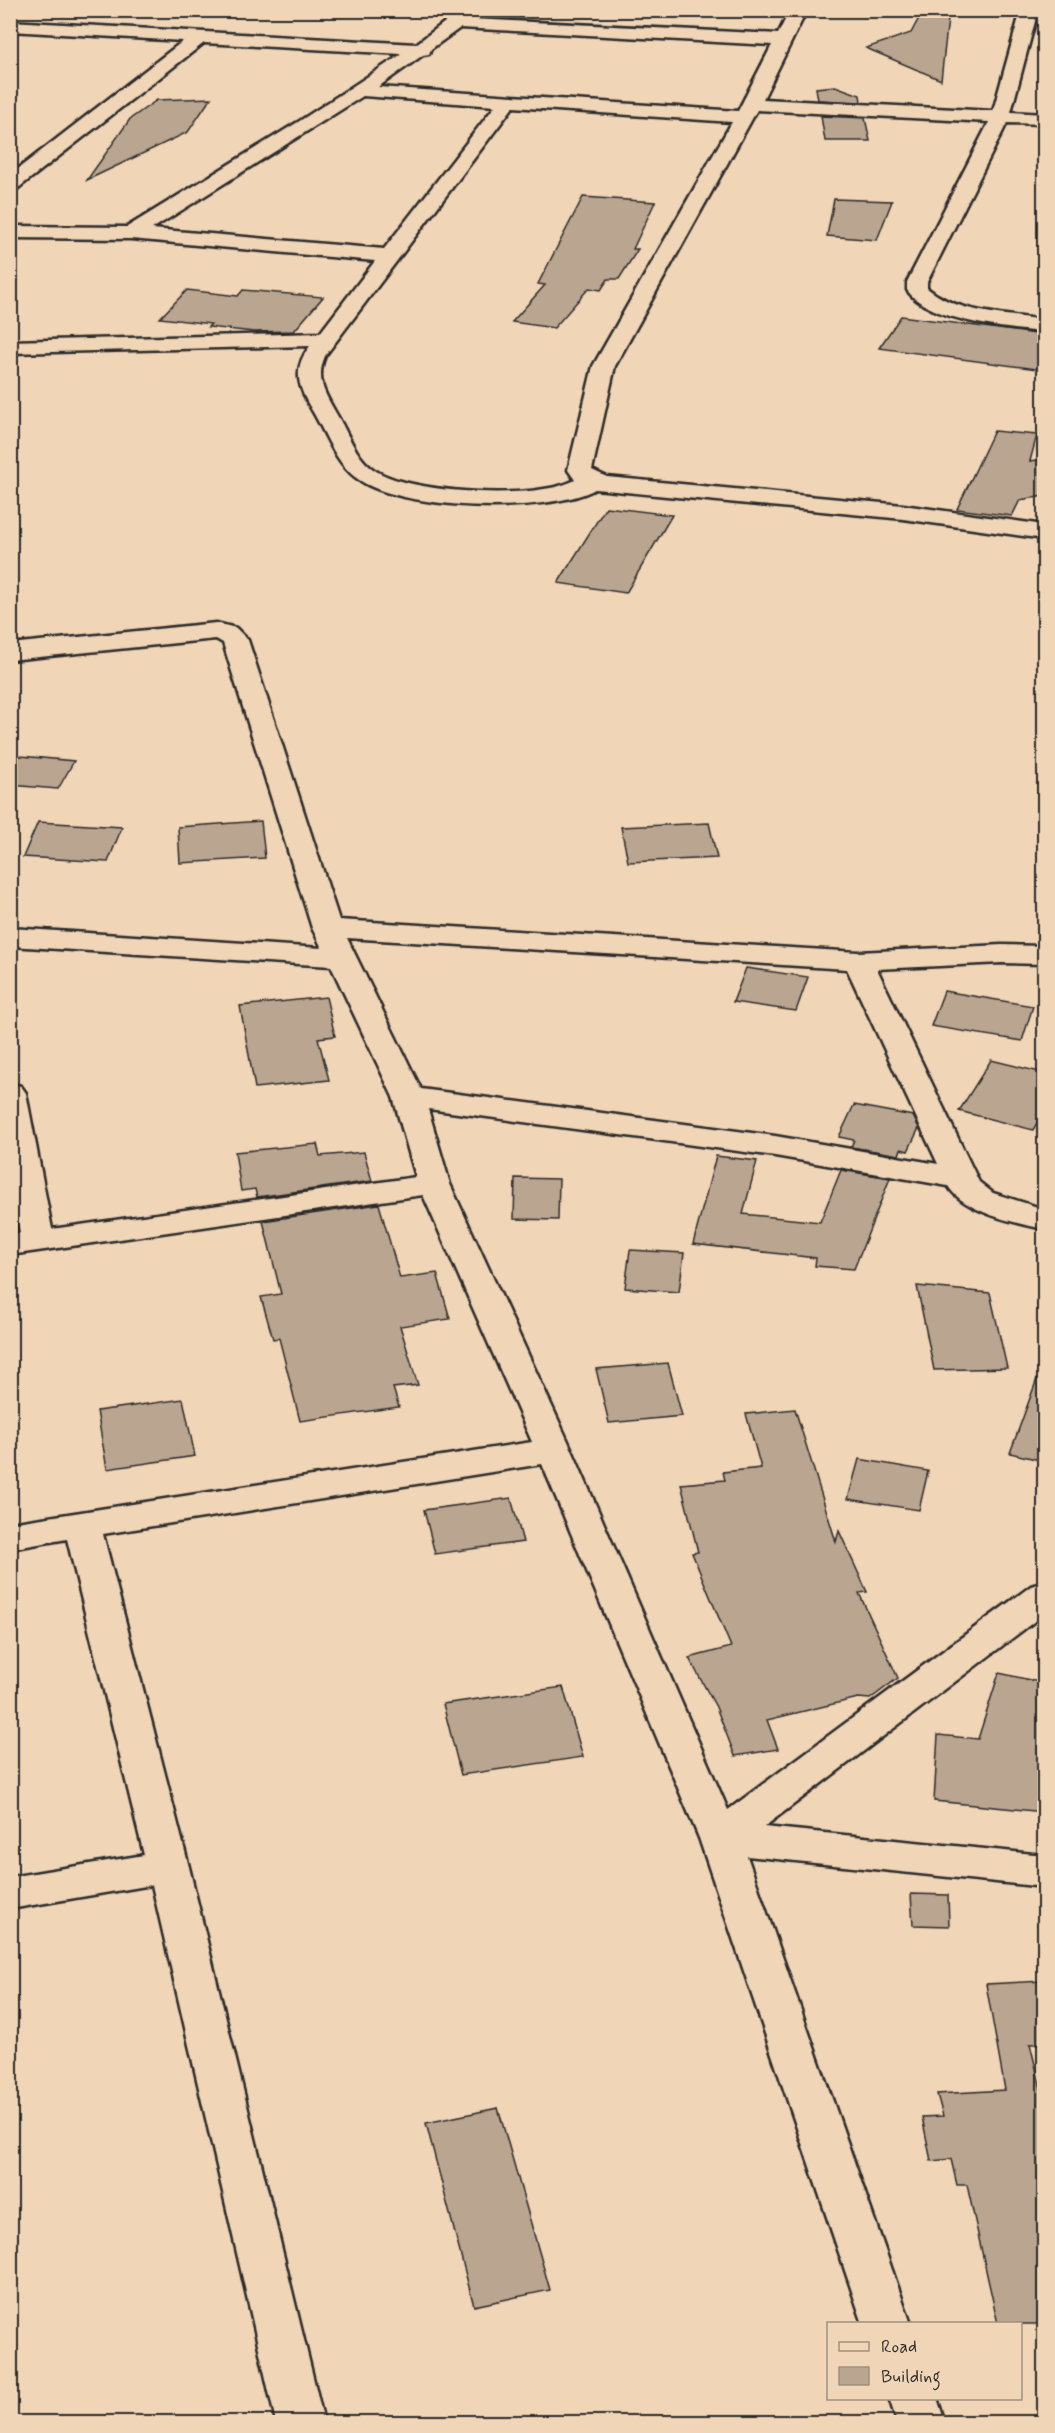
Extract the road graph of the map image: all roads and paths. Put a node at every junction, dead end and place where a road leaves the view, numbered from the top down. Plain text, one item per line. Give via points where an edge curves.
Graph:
1 (473, 10) edge
2 (799, 10) edge
3 (1030, 10) edge
4 (457, 23) junction
5 (10, 26) edge
6 (200, 37) junction
7 (783, 40) junction
8 (423, 50) junction
9 (363, 91) junction
10 (509, 100) junction
11 (747, 110) junction
12 (1001, 116) junction
13 (1044, 119) edge
14 (10, 186) edge
15 (10, 232) edge
16 (131, 233) junction
17 (390, 256) junction
18 (1044, 326) edge
19 (326, 339) junction
20 (10, 347) edge
21 (591, 481) junction
22 (1044, 532) edge
23 (10, 652) edge
24 (10, 937) edge
25 (335, 943) junction
26 (1044, 955) edge
27 (858, 961) junction
28 (10, 1093) edge
29 (409, 1097) junction
30 (960, 1178) junction
31 (434, 1184) junction
32 (1044, 1219) edge
33 (24, 1243) edge
34 (554, 1450) junction
35 (82, 1524) junction
36 (10, 1536) edge
37 (1044, 1594) edge
38 (720, 1838) junction
39 (168, 1867) junction
40 (1044, 1871) edge
41 (10, 1893) edge
42 (886, 2322) edge
43 (914, 2400) edge
44 (300, 2422) edge
45 (921, 2422) edge

1 - 4 street
2 - 7 street
3 - 12 street
4 - 7 street
4 - 8 street
5 - 6 street
6 - 8 street
6 - 14 street
7 - 11 street
8 - 9 street
9 - 10 street
9 - 16 street
10 - 11 street
10 - 17 street
11 - 12 street
11 - 21 street via 604,366 580,470
12 - 13 street
12 - 18 street via 917,282 917,290 946,308
15 - 16 street
16 - 17 street
17 - 19 street
19 - 20 street
19 - 21 street via 308,368 308,384 351,460 386,486 435,496 508,497 572,491
21 - 22 street via 903,512
23 - 25 street via 216,631 235,640
24 - 25 street
25 - 27 street
25 - 29 street
26 - 27 street
27 - 30 street
28 - 33 street
29 - 30 street via 775,1146
29 - 31 street
30 - 32 street via 981,1200
31 - 33 street
31 - 34 street
34 - 35 street
34 - 38 street
35 - 36 street
35 - 39 street
37 - 38 street
38 - 40 street
38 - 42 street
39 - 41 street
39 - 44 street
43 - 45 street

